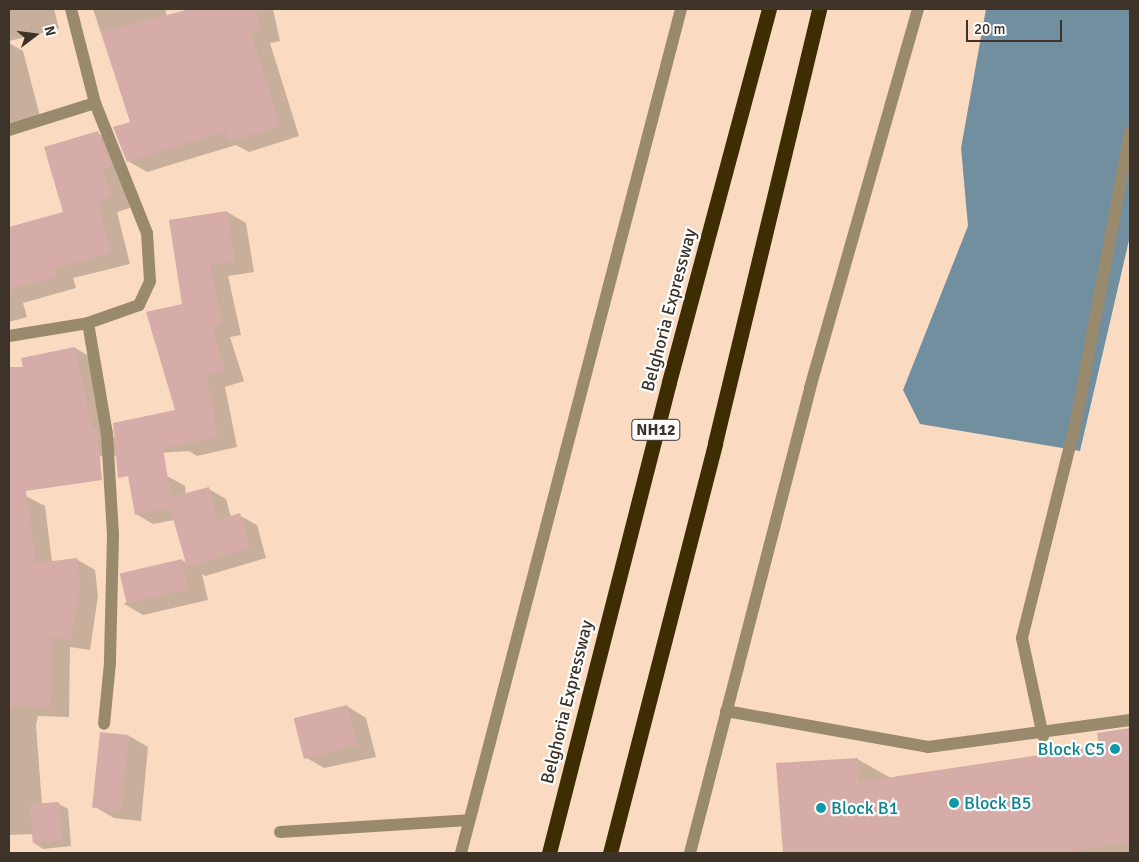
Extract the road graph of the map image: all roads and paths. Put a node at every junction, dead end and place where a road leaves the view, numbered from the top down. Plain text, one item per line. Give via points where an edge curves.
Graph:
1 (71, 9) edge
2 (681, 9) edge
3 (769, 9) edge
4 (819, 9) edge
5 (918, 9) edge
6 (95, 103) junction
7 (9, 130) edge
8 (1130, 132) edge
9 (88, 323) junction
10 (9, 336) edge
11 (726, 711) junction
12 (1130, 720) edge
13 (104, 724) dead end
14 (1044, 734) junction
15 (470, 820) junction
16 (280, 832) dead end
17 (461, 853) edge
18 (549, 853) edge
19 (610, 853) edge
20 (690, 853) edge

1 - 6 street
2 - 15 street
3 - 18 highway, Belghoria Expressway / NH12 via 669,382
4 - 19 highway via 715,443
5 - 11 street via 810,388
6 - 7 street
6 - 9 street via 147,233 150,281 139,305
8 - 14 street via 1075,426 1022,638
9 - 10 street
9 - 13 street via 107,434 113,536 110,663
11 - 14 street via 928,747
11 - 20 street
12 - 14 street
15 - 16 street
15 - 17 street

